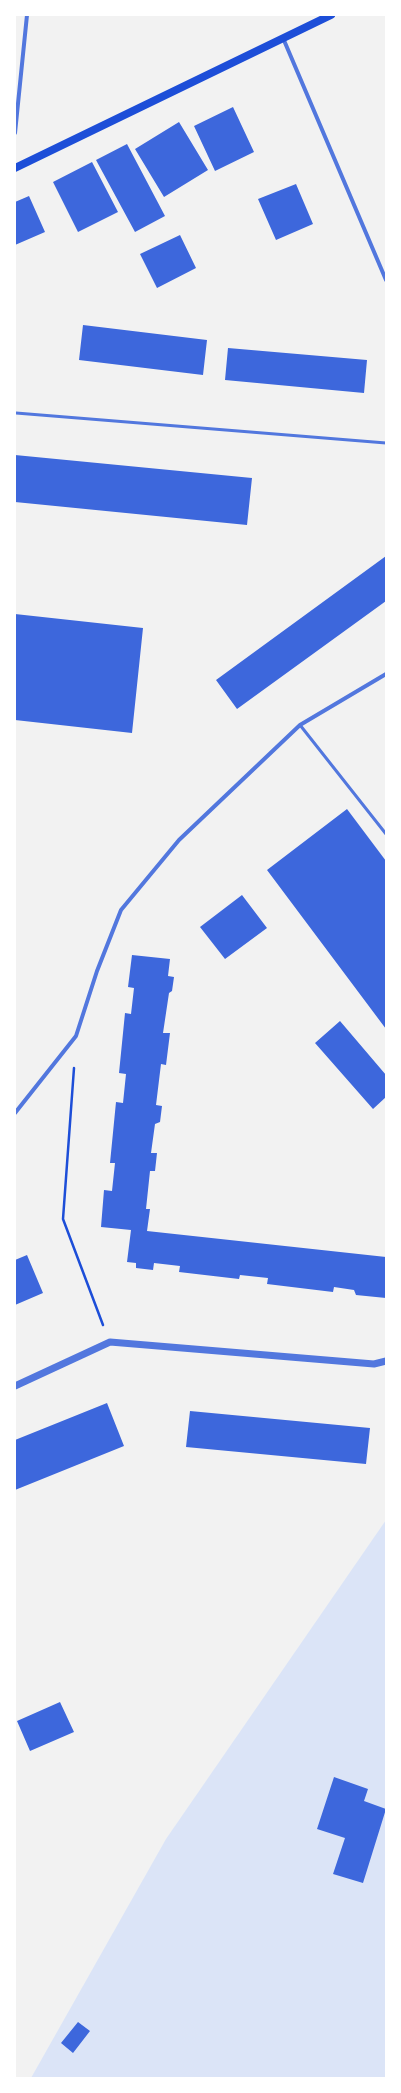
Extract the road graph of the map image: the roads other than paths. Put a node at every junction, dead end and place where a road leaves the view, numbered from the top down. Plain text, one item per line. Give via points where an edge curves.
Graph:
1 (27, 15) edge
2 (332, 15) edge
3 (283, 37) junction
4 (15, 133) edge
5 (15, 168) edge
6 (386, 280) edge
7 (16, 413) edge
8 (386, 443) edge
9 (386, 674) edge
10 (300, 726) junction
11 (386, 834) edge
12 (15, 1113) edge
13 (386, 1361) edge
14 (15, 1386) edge

1 - 4 street
2 - 3 main road
3 - 5 main road
3 - 6 street
7 - 8 lane
9 - 10 street
10 - 11 lane
10 - 12 street via 179,840 121,910 97,971 76,1036
13 - 14 street via 374,1364 110,1342

